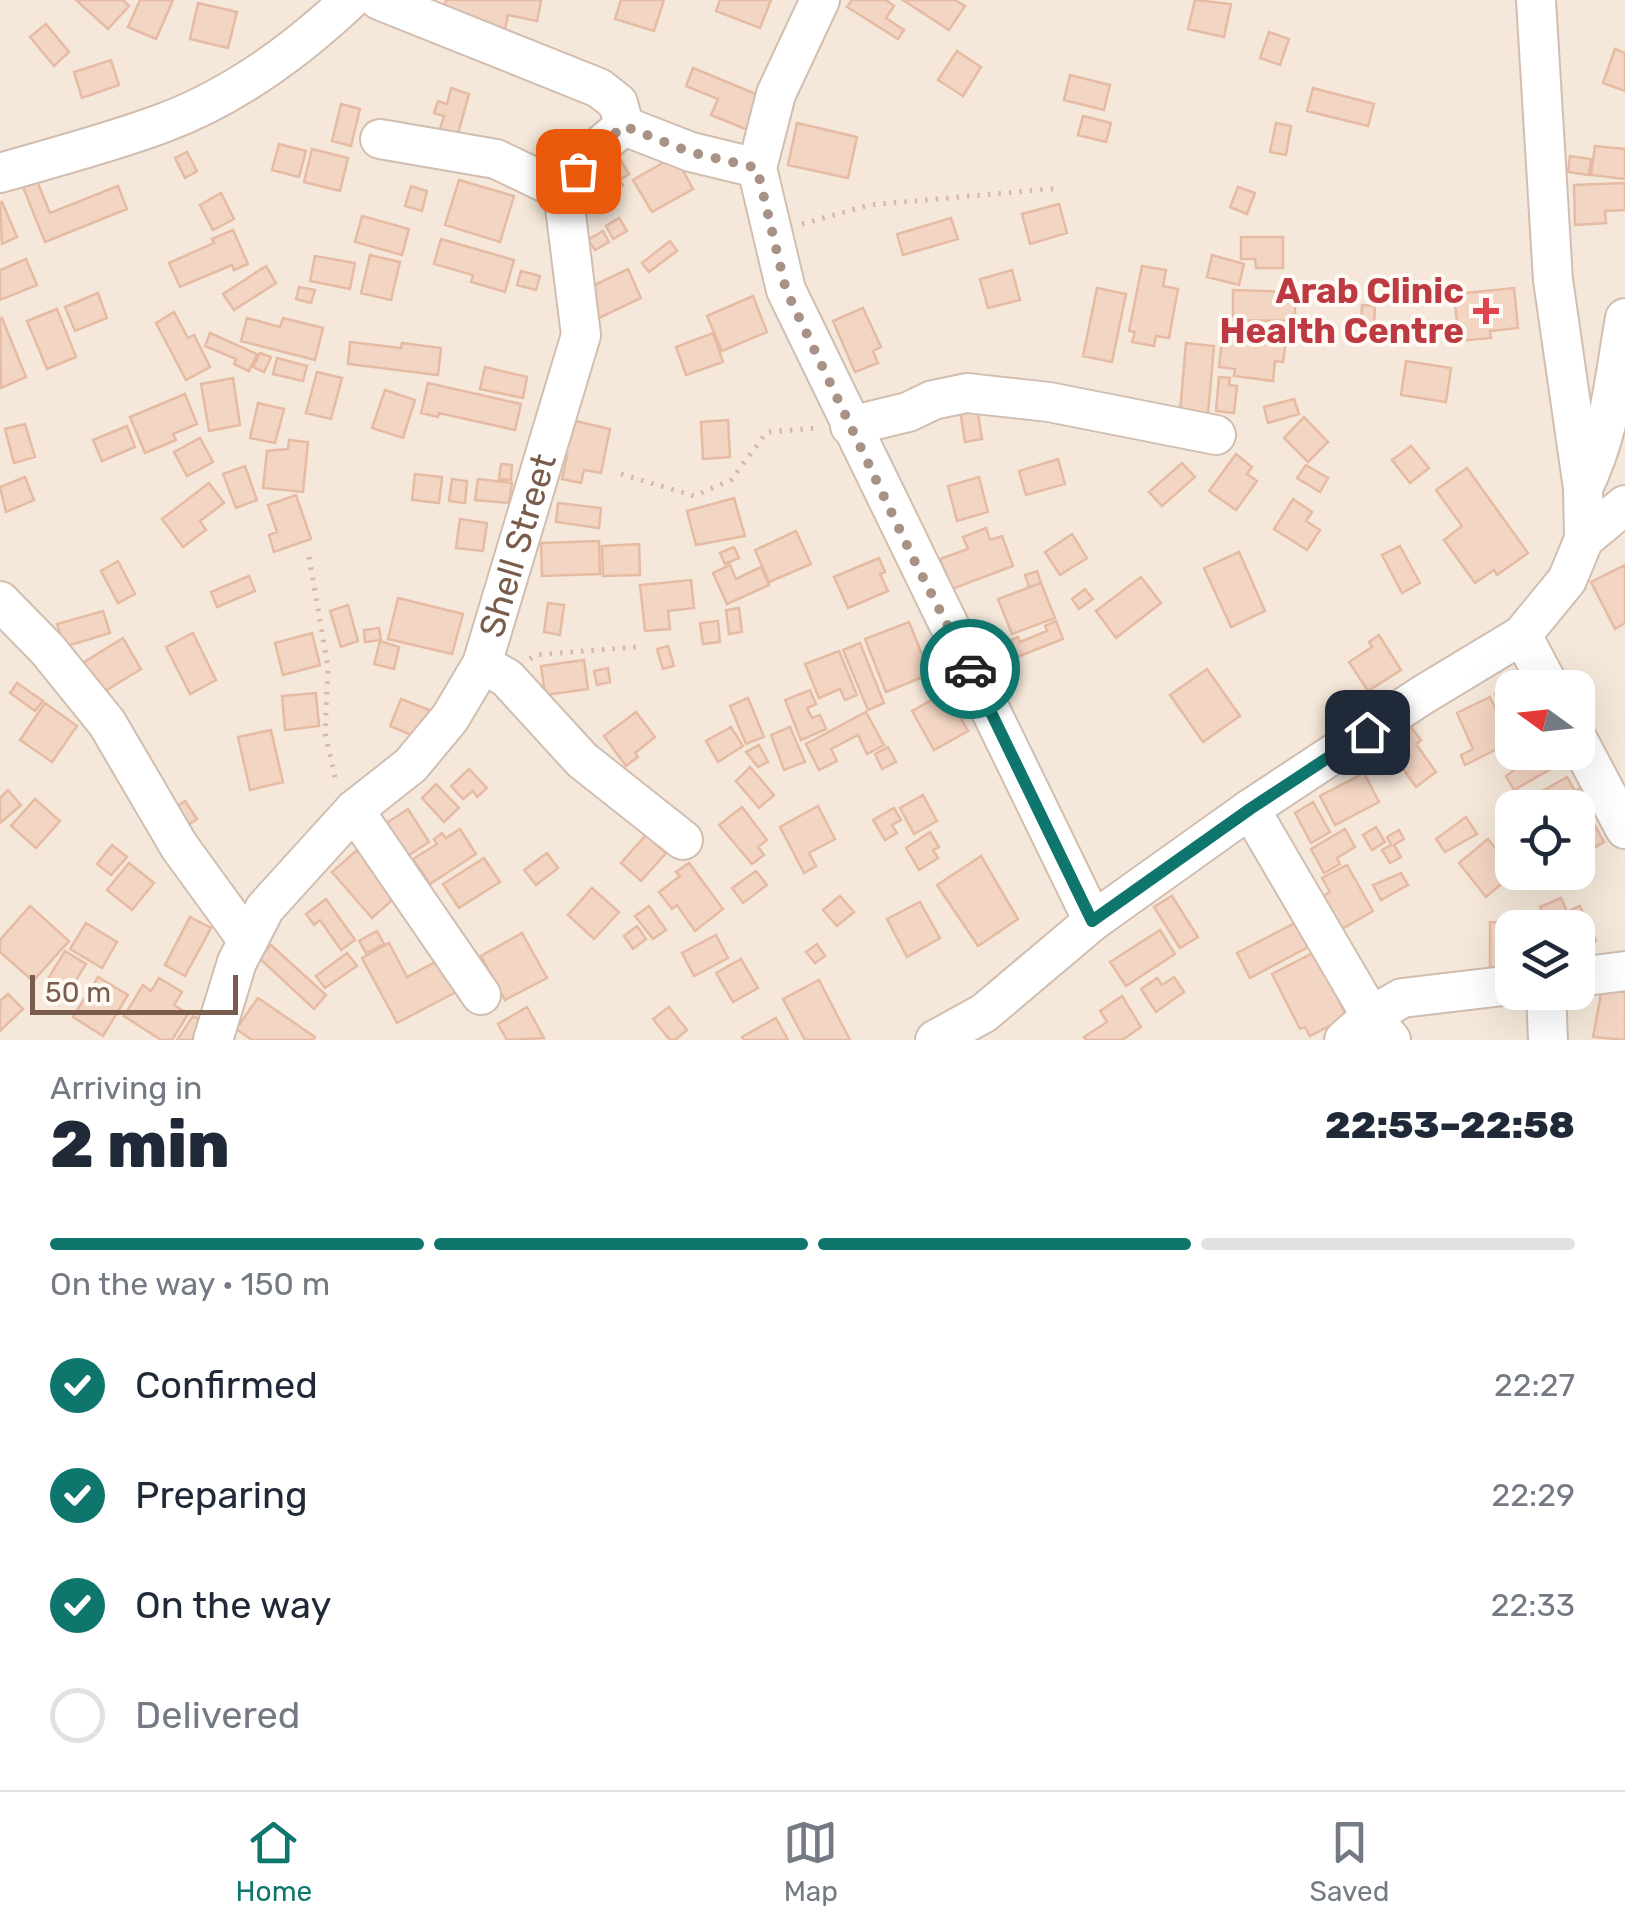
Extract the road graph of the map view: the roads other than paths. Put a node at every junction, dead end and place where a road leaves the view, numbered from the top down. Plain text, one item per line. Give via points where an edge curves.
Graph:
1 (350, 0) edge
2 (380, 0) edge
3 (820, 0) edge
4 (1536, 0) edge
5 (624, 126) junction
6 (380, 139) dead end
7 (757, 168) junction
8 (0, 174) edge
9 (563, 191) junction
10 (1625, 318) edge
11 (850, 426) junction
12 (1216, 436) dead end
13 (1583, 488) junction
14 (1625, 506) edge
15 (1584, 539) junction
16 (0, 601) edge
17 (1522, 636) junction
18 (1540, 670) edge
19 (494, 671) junction
20 (1594, 770) edge
21 (1250, 809) junction
22 (354, 810) junction
23 (1625, 829) edge
24 (683, 840) dead end
25 (1092, 921) junction
26 (248, 941) junction
27 (1625, 970) edge
28 (1595, 974) edge
29 (1495, 987) edge
30 (481, 995) dead end
31 (1547, 1010) edge
32 (992, 1027) edge
33 (1369, 1032) edge
34 (213, 1040) edge
35 (935, 1040) edge
36 (1548, 1040) edge

1 - 8 street via 276,62 226,93 164,123
2 - 5 street via 599,88 618,102
3 - 7 street via 776,94
4 - 13 street via 1553,280
5 - 7 street
5 - 9 street
6 - 9 street via 496,159
7 - 11 street via 786,290
9 - 19 street, Shell Street via 582,335
10 - 13 street via 1607,426
11 - 12 street via 967,393 1049,402
11 - 25 street
13 - 15 street
14 - 15 street
15 - 17 street via 1566,580
16 - 26 street via 108,723 180,846
17 - 18 street
17 - 21 street
19 - 22 street, Shell Street via 411,766
19 - 24 street via 582,760
20 - 23 street
21 - 25 street
21 - 33 street
22 - 26 street, Shell Street via 265,908
22 - 30 street
25 - 32 street
26 - 34 street, Shell Street
27 - 28 street
29 - 33 street via 1402,998
31 - 36 street
32 - 35 street

